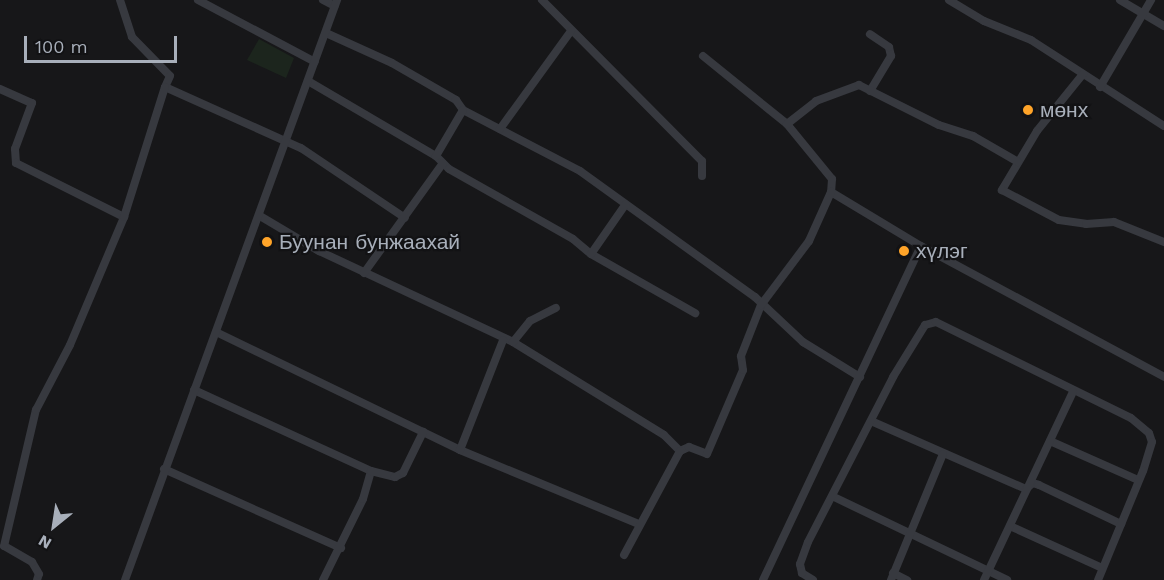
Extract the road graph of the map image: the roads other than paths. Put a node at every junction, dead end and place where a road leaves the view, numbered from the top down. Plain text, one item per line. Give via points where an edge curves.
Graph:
1 (120, 0) edge
2 (198, 0) edge
3 (323, 0) edge
4 (543, 0) edge
5 (949, 0) edge
6 (1120, 0) edge
7 (1151, 0) edge
8 (336, 3) edge
9 (1144, 14) junction
10 (1164, 26) edge
11 (571, 31) junction
12 (326, 33) junction
13 (870, 34) dead end
14 (703, 56) dead end
15 (315, 62) junction
16 (1083, 74) junction
17 (308, 81) junction
18 (165, 87) junction
19 (1100, 87) junction
20 (0, 89) edge
21 (870, 91) junction
22 (463, 110) junction
23 (787, 124) junction
24 (1164, 126) edge
25 (500, 129) junction
26 (287, 142) junction
27 (436, 156) junction
28 (1018, 162) junction
29 (443, 163) junction
30 (702, 176) dead end
31 (831, 192) junction
32 (625, 205) junction
33 (260, 216) junction
34 (124, 217) junction
35 (405, 218) junction
36 (1164, 242) edge
37 (921, 246) junction
38 (591, 254) junction
39 (364, 273) junction
40 (761, 305) junction
41 (556, 308) dead end
42 (695, 313) dead end
43 (216, 332) junction
44 (503, 339) junction
45 (513, 342) junction
46 (860, 377) junction
47 (1164, 377) edge
48 (194, 390) junction
49 (1073, 392) junction
50 (871, 421) junction
51 (423, 432) junction
52 (1050, 441) junction
53 (460, 450) junction
54 (680, 451) junction
55 (943, 454) junction
56 (164, 469) junction
57 (371, 471) junction
58 (1138, 480) junction
59 (1030, 486) junction
60 (834, 497) junction
61 (639, 524) junction
62 (1121, 524) junction
63 (1010, 526) junction
64 (908, 535) junction
65 (340, 548) junction
66 (624, 555) dead end
67 (1102, 568) junction
68 (989, 570) junction
69 (892, 577) edge
70 (38, 580) edge
71 (125, 580) edge
72 (323, 580) edge
73 (763, 580) edge
74 (813, 580) edge
75 (908, 580) edge
76 (984, 580) edge
77 (1007, 580) edge
78 (1098, 580) edge

1 - 18 street via 132,37 170,76
2 - 15 street
3 - 8 street
4 - 11 street
5 - 16 street via 984,21 1031,40
6 - 9 street
7 - 9 street
8 - 12 street
9 - 10 street
9 - 19 street
11 - 25 street
11 - 30 street via 702,161
12 - 15 street
12 - 22 street via 401,68 456,100
13 - 21 street via 889,47 891,56
14 - 23 street
15 - 17 street
16 - 19 street
16 - 28 street via 1037,131
17 - 26 street
17 - 27 street
18 - 26 street
18 - 34 street
19 - 24 street
20 - 34 street via 32,104 15,149 16,163
21 - 23 street via 859,85 843,90 816,101
21 - 28 street via 939,125 973,136
22 - 25 street
22 - 27 street
23 - 31 street via 832,180
25 - 32 street via 580,171
26 - 33 street
26 - 35 street
27 - 29 street
28 - 36 street via 1002,190 1038,210 1068,221 1114,222
29 - 35 street
29 - 38 street via 573,239
31 - 37 street
31 - 40 street via 809,241
32 - 38 street
32 - 40 street
33 - 39 street
33 - 43 street
34 - 70 street via 70,345 36,410 4,546 32,562
35 - 39 street
37 - 46 street
37 - 47 street
38 - 42 street
39 - 44 street
40 - 46 street via 803,342
40 - 54 street via 741,356 742,370 707,454 689,447
41 - 45 street via 530,321
43 - 48 street
43 - 51 street
44 - 45 street
44 - 53 street
45 - 54 street via 664,435
46 - 73 street
48 - 56 street
48 - 57 street
49 - 50 street via 936,322 925,325
49 - 52 street
49 - 58 street via 1131,418 1149,433 1152,442
50 - 55 street
50 - 60 street via 843,470
51 - 53 street
51 - 57 street via 403,473 395,477
52 - 58 street
52 - 59 street
53 - 61 street
54 - 61 street
55 - 59 street via 1026,489
55 - 64 street
56 - 65 street
56 - 71 street
57 - 65 street via 363,499
58 - 62 street
59 - 62 street via 1040,485
59 - 63 street
60 - 64 street
60 - 74 street via 814,528 800,564 802,573
61 - 66 street
62 - 67 street
63 - 67 street
63 - 68 street
64 - 68 street
64 - 69 street
65 - 72 street
67 - 78 street
68 - 76 street
68 - 77 street
69 - 75 street

